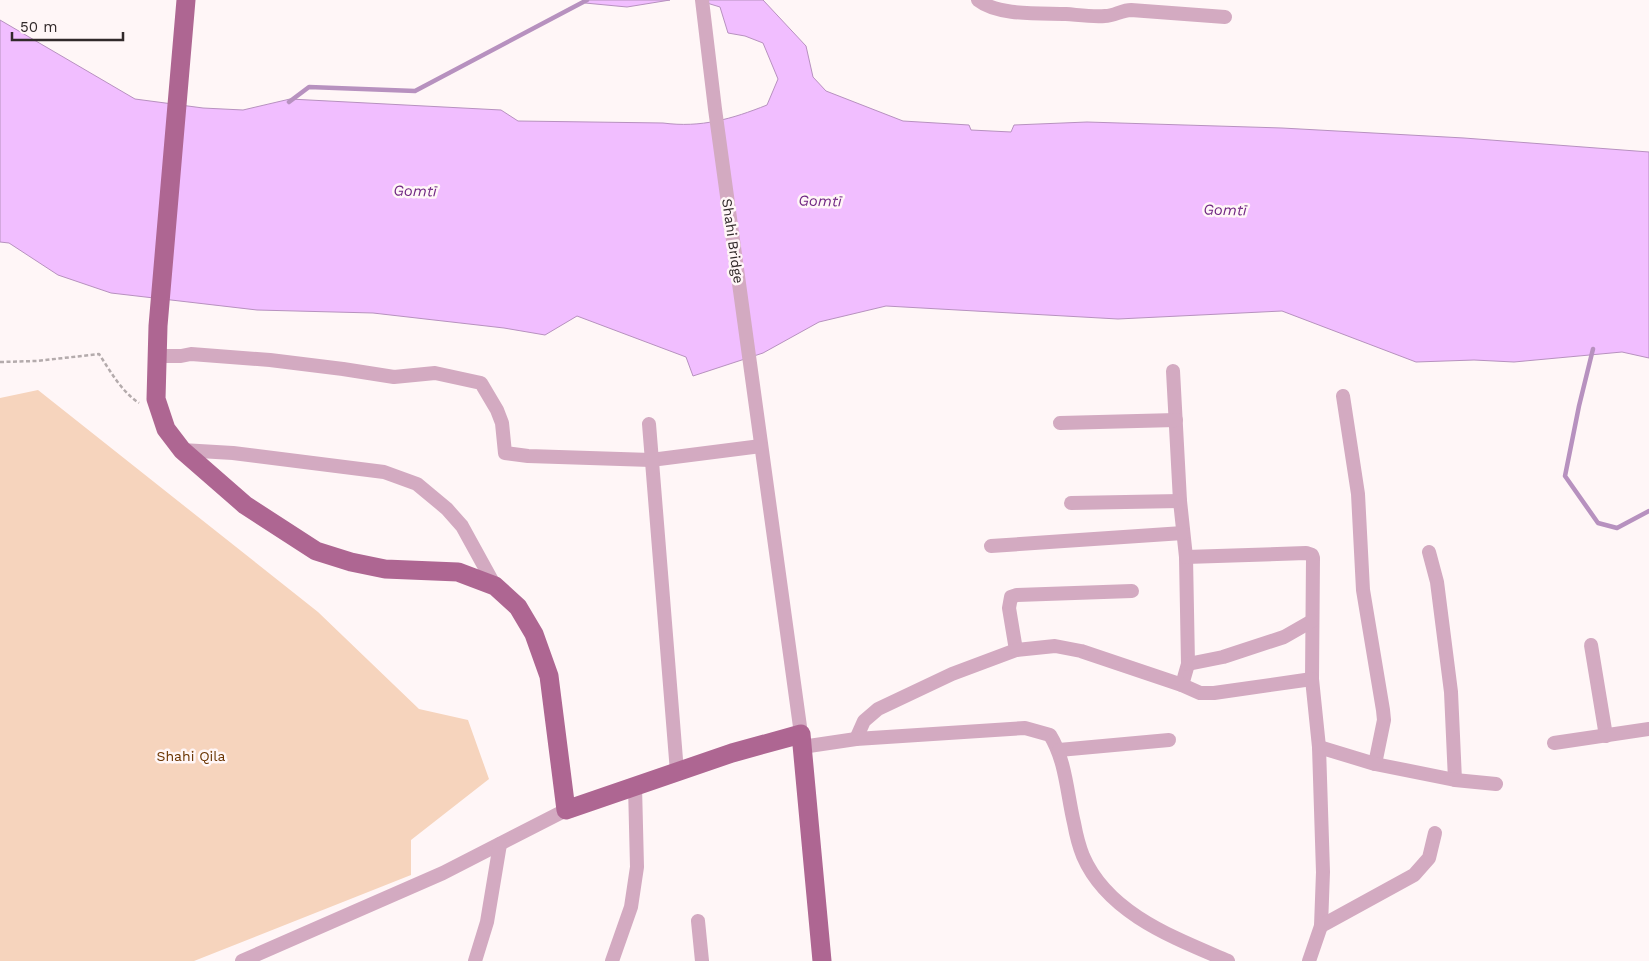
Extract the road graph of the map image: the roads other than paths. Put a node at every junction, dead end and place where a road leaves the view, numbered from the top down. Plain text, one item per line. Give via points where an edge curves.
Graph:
1 (702, 0) edge
2 (978, 0) edge
3 (186, 6) edge
4 (1225, 17) dead end
5 (157, 356) junction
6 (1173, 371) dead end
7 (1343, 396) dead end
8 (1176, 420) junction
9 (1060, 423) dead end
10 (649, 424) dead end
11 (761, 446) junction
12 (182, 450) junction
13 (652, 460) junction
14 (1180, 501) junction
15 (1071, 503) dead end
16 (1183, 534) junction
17 (991, 546) dead end
18 (1429, 552) dead end
19 (1186, 557) junction
20 (495, 586) junction
21 (1132, 591) dead end
22 (1312, 620) junction
23 (1591, 646) dead end
24 (1016, 650) junction
25 (1188, 664) junction
26 (1312, 679) junction
27 (1182, 684) junction
28 (1649, 729) edge
29 (1606, 736) junction
30 (856, 739) junction
31 (1168, 740) dead end
32 (802, 741) junction
33 (1554, 743) dead end
34 (1319, 747) junction
35 (1059, 750) junction
36 (1375, 764) junction
37 (677, 772) junction
38 (1456, 780) junction
39 (1496, 784) dead end
40 (635, 786) junction
41 (566, 810) junction
42 (1434, 833) dead end
43 (500, 844) junction
44 (698, 921) dead end
45 (1321, 926) junction
46 (244, 961) edge
47 (475, 961) edge
48 (612, 961) edge
49 (702, 961) edge
50 (822, 961) edge
51 (1228, 961) edge
52 (1309, 961) edge

1 - 11 street, Shahi Bridge
2 - 4 street via 999,9 1020,12 1104,16 1132,10
3 - 5 main road
5 - 12 main road via 158,407 166,429
5 - 13 street via 191,354 270,360 394,377 436,373 481,384 502,423 505,453
6 - 8 street
7 - 36 street via 1358,494 1363,590 1384,720
8 - 9 street
8 - 14 street
10 - 13 street
11 - 13 street
11 - 32 street, Shahi Bridge
12 - 20 main road via 245,505 316,551 385,569 458,572
12 - 20 street via 233,453 384,472 417,484 462,526
13 - 37 street
14 - 15 street
14 - 16 street
16 - 17 street
16 - 19 street
18 - 38 street via 1437,582 1451,692
19 - 22 street via 1312,555
19 - 25 street
20 - 41 main road via 518,607 534,634 549,676
21 - 24 street via 1017,595 1011,598 1009,608
22 - 25 street via 1284,637 1223,657
22 - 26 street
23 - 29 street
24 - 27 street via 1054,646
24 - 30 street via 952,674 878,709 864,721
25 - 27 street
26 - 27 street via 1214,693 1200,693
26 - 34 street
28 - 29 street
29 - 33 street
30 - 32 street
30 - 35 street via 1025,728 1050,735
31 - 35 street
32 - 37 main road via 732,753
32 - 50 main road
34 - 36 street
34 - 45 street via 1323,872
35 - 51 street via 1083,856 1101,885 1131,914
36 - 38 street
37 - 40 main road
38 - 39 street
40 - 41 main road
40 - 48 street via 637,867 630,907
41 - 43 street
42 - 45 street via 1429,858 1414,874
43 - 46 street via 443,873
43 - 47 street via 487,922
44 - 49 street
45 - 52 street

